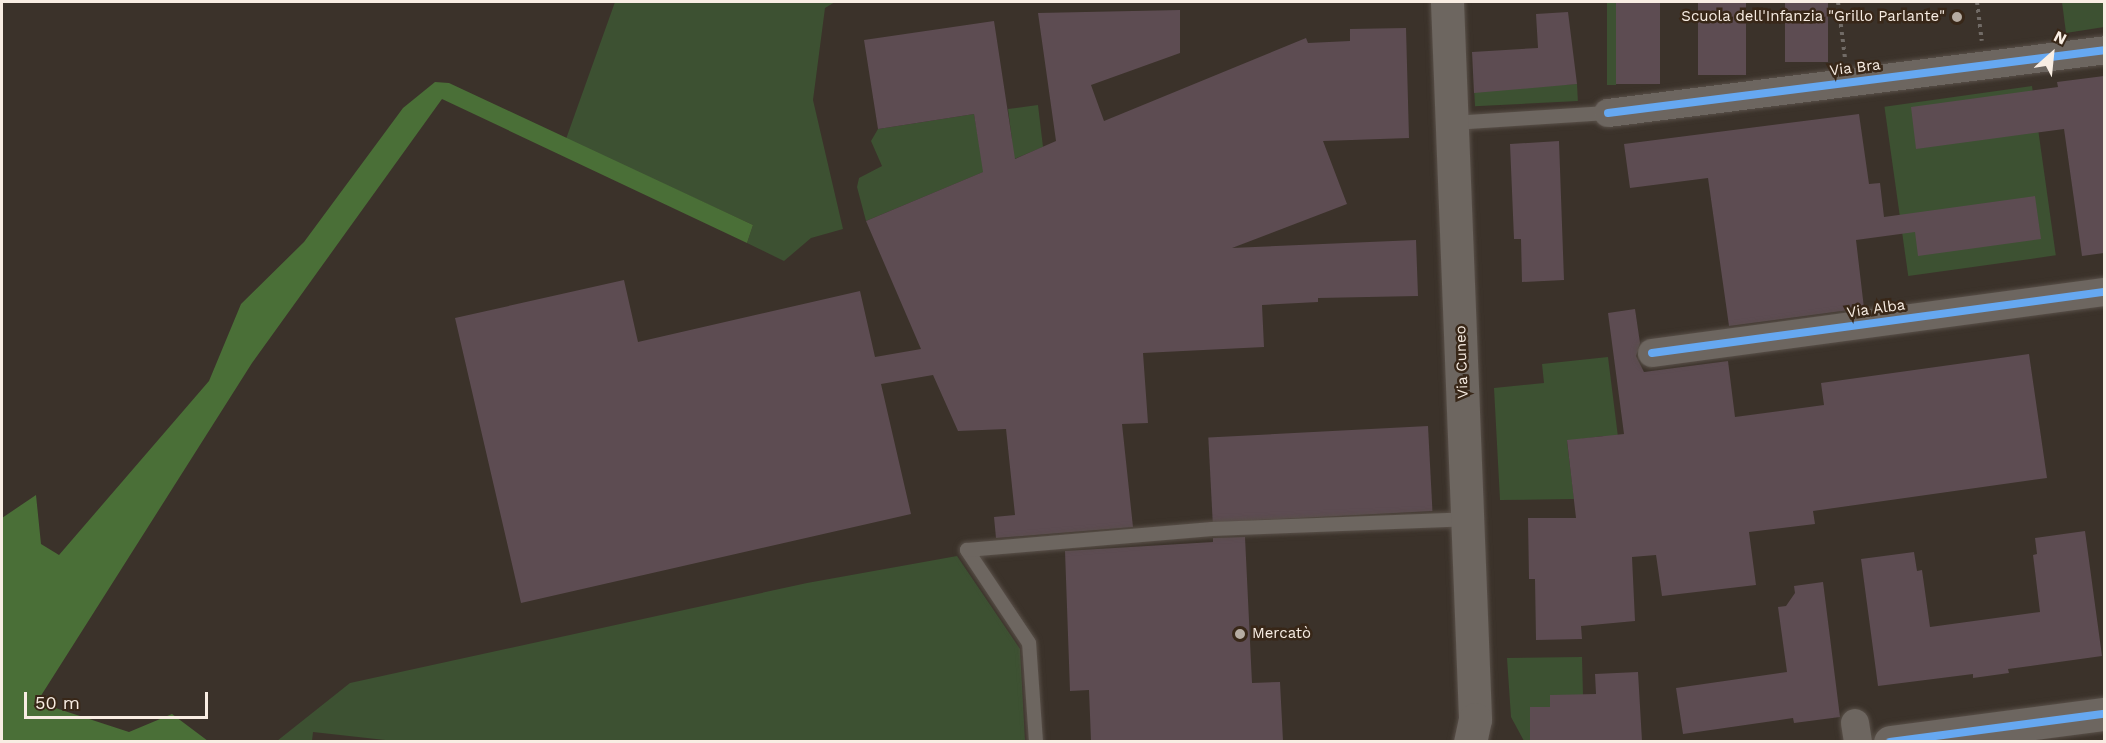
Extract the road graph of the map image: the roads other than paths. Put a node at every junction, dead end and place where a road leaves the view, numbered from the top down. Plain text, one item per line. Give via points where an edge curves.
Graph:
1 (1447, 2) edge
2 (2104, 50) edge
3 (1608, 113) joint
4 (1452, 123) junction
5 (2104, 292) edge
6 (1652, 353) dead end
7 (1468, 519) junction
8 (2104, 714) edge
9 (1476, 735) edge
10 (1036, 741) edge
11 (1890, 741) edge

1 - 4 main road, Via Cuneo
2 - 3 street, Via Bra
3 - 4 lane
4 - 7 main road, Via Cuneo
5 - 6 street, Via Alba
7 - 9 main road, Via Cuneo
7 - 10 lane via 1212,529 967,550 1029,643
8 - 11 main road

